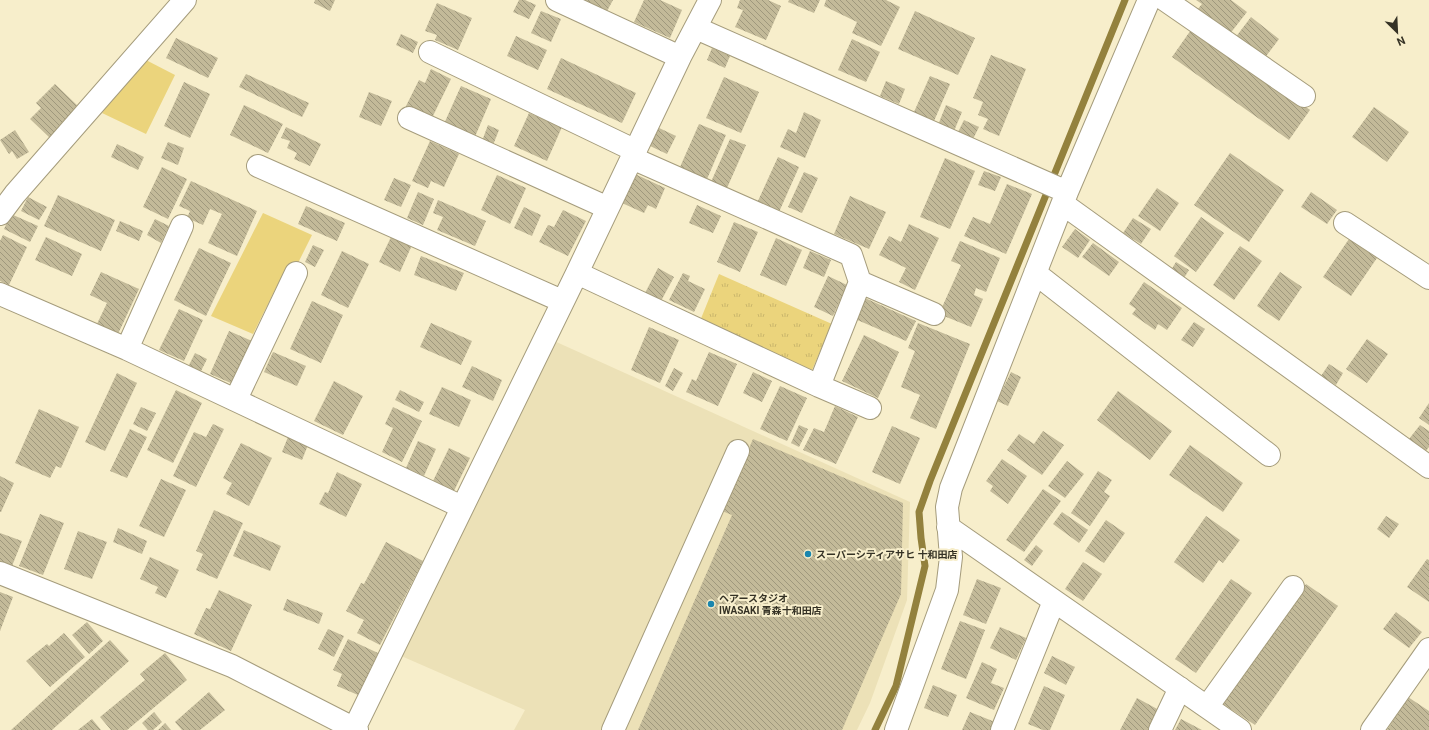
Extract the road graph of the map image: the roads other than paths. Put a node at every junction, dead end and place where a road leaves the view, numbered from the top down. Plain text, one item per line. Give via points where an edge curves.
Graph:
1 (185, 0) edge
2 (557, 0) edge
3 (710, 0) edge
4 (1149, 0) edge
5 (1165, 0) edge
6 (696, 28) junction
7 (430, 52) dead end
8 (680, 56) junction
9 (1304, 96) dead end
10 (409, 118) dead end
11 (634, 154) junction
12 (258, 166) dead end
13 (1057, 191) junction
14 (608, 208) junction
15 (0, 214) edge
16 (1346, 223) dead end
17 (182, 226) dead end
18 (296, 273) dead end
19 (577, 273) junction
20 (1036, 273) junction
21 (1429, 278) edge
22 (860, 282) junction
23 (0, 294) edge
24 (562, 301) junction
25 (934, 314) dead end
26 (127, 349) junction
27 (819, 386) junction
28 (236, 399) junction
29 (870, 408) dead end
30 (738, 451) dead end
31 (1269, 455) dead end
32 (1429, 467) edge
33 (462, 507) junction
34 (948, 527) junction
35 (0, 573) edge
36 (1294, 587) dead end
37 (1054, 601) junction
38 (1429, 649) edge
39 (1180, 688) junction
40 (1207, 707) junction
41 (356, 729) edge
42 (613, 730) edge
43 (896, 730) edge
44 (1002, 730) edge
45 (1160, 730) edge
46 (1240, 730) edge
47 (1372, 730) edge

1 - 15 street
2 - 8 street
3 - 6 street
4 - 13 street
5 - 9 street
6 - 8 street
6 - 13 street
7 - 11 street
8 - 11 street
10 - 14 street
11 - 14 street
11 - 22 street via 851,255
12 - 24 street
13 - 20 street
13 - 32 street
14 - 19 street
16 - 21 street
17 - 26 street
18 - 28 street
19 - 24 street
19 - 27 street
20 - 31 street
20 - 34 street via 951,488 947,507
22 - 25 street
22 - 27 street
23 - 26 street
24 - 33 street
26 - 28 street
27 - 29 street
28 - 33 street
30 - 42 street
33 - 41 street
34 - 37 street
34 - 43 street via 951,557 947,590
35 - 41 street via 232,666
36 - 40 street
37 - 39 street
37 - 44 street
38 - 47 street
39 - 40 street
39 - 45 street
40 - 46 street

